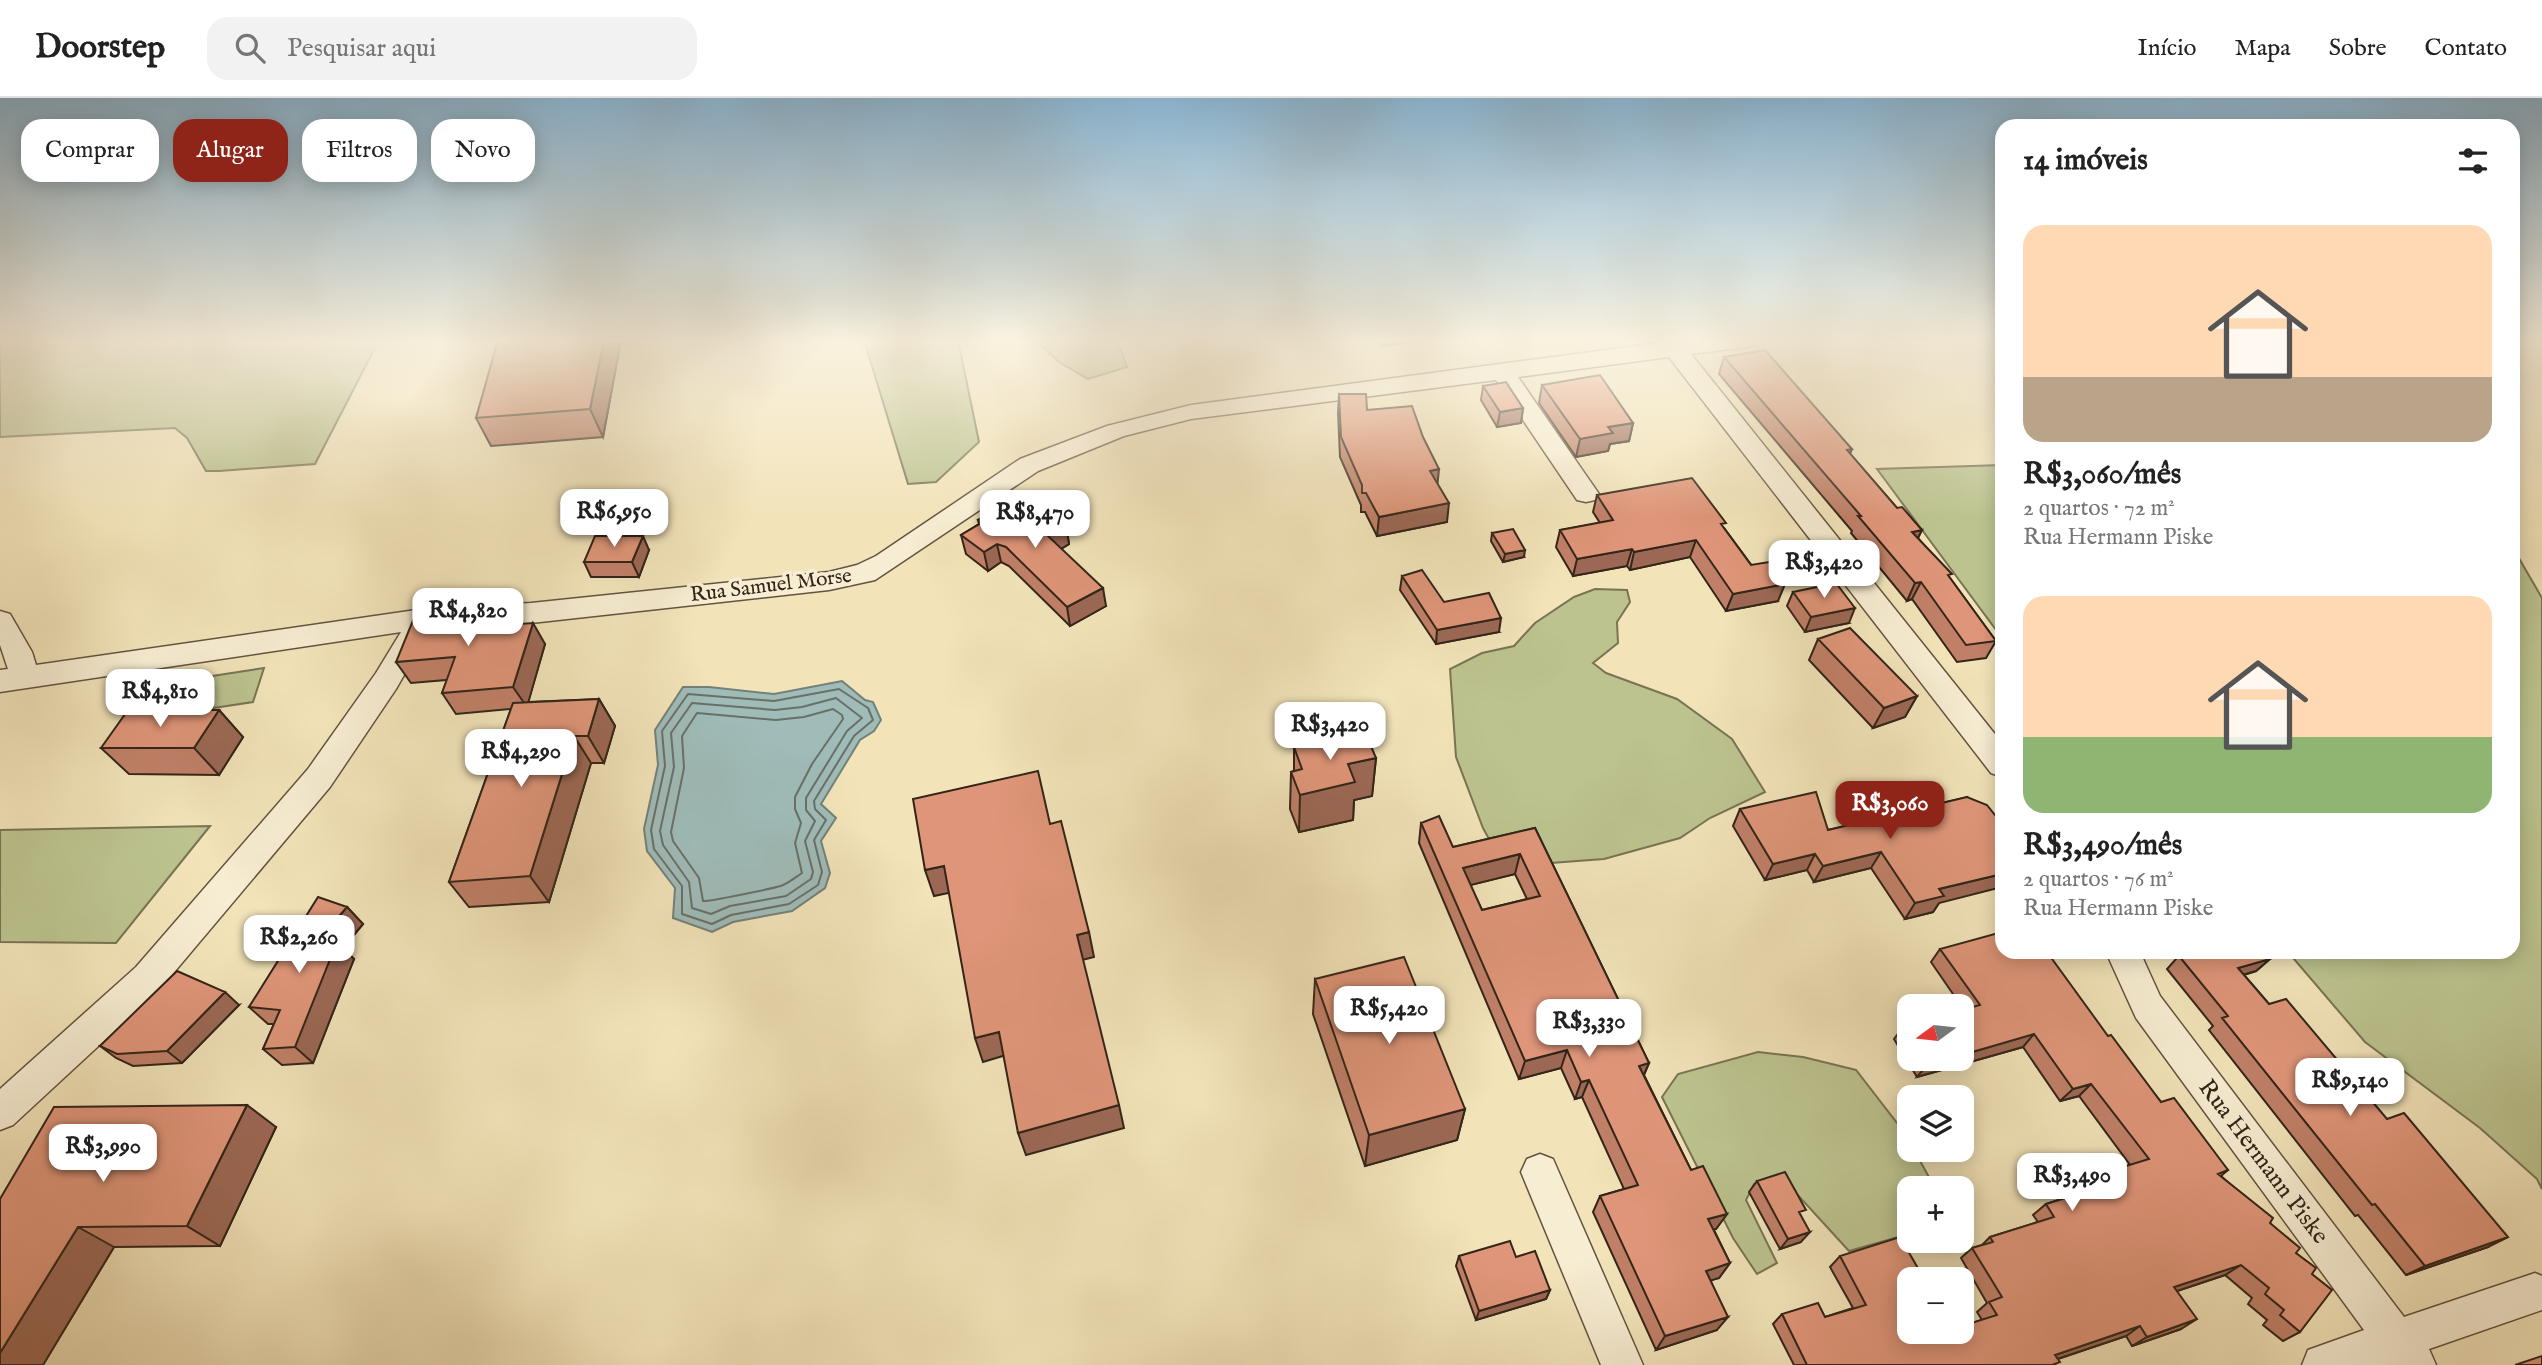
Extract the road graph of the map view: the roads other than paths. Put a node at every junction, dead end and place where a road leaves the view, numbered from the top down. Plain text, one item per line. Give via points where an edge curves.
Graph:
1 (1291, 399) edge
2 (1521, 399) edge
3 (1714, 399) edge
4 (1586, 494) dead end
5 (423, 619) junction
6 (0, 621) edge
7 (13, 680) edge
8 (1995, 756) edge
9 (2126, 959) edge
10 (0, 1113) edge
11 (1540, 1172) dead end
12 (2535, 1293) dead end
13 (2406, 1353) edge
14 (1622, 1365) edge
15 (2323, 1365) edge

1 - 5 street, Rua Samuel Morse via 1191,412 1116,431 1029,465 865,573 829,582 531,613
2 - 4 street
3 - 8 street
5 - 7 street, Rua Samuel Morse
5 - 10 street via 319,778 157,968
6 - 7 street via 18,652
9 - 13 street, Rua Hermann Piske via 2148,1007
11 - 14 street
12 - 13 street
13 - 15 street

